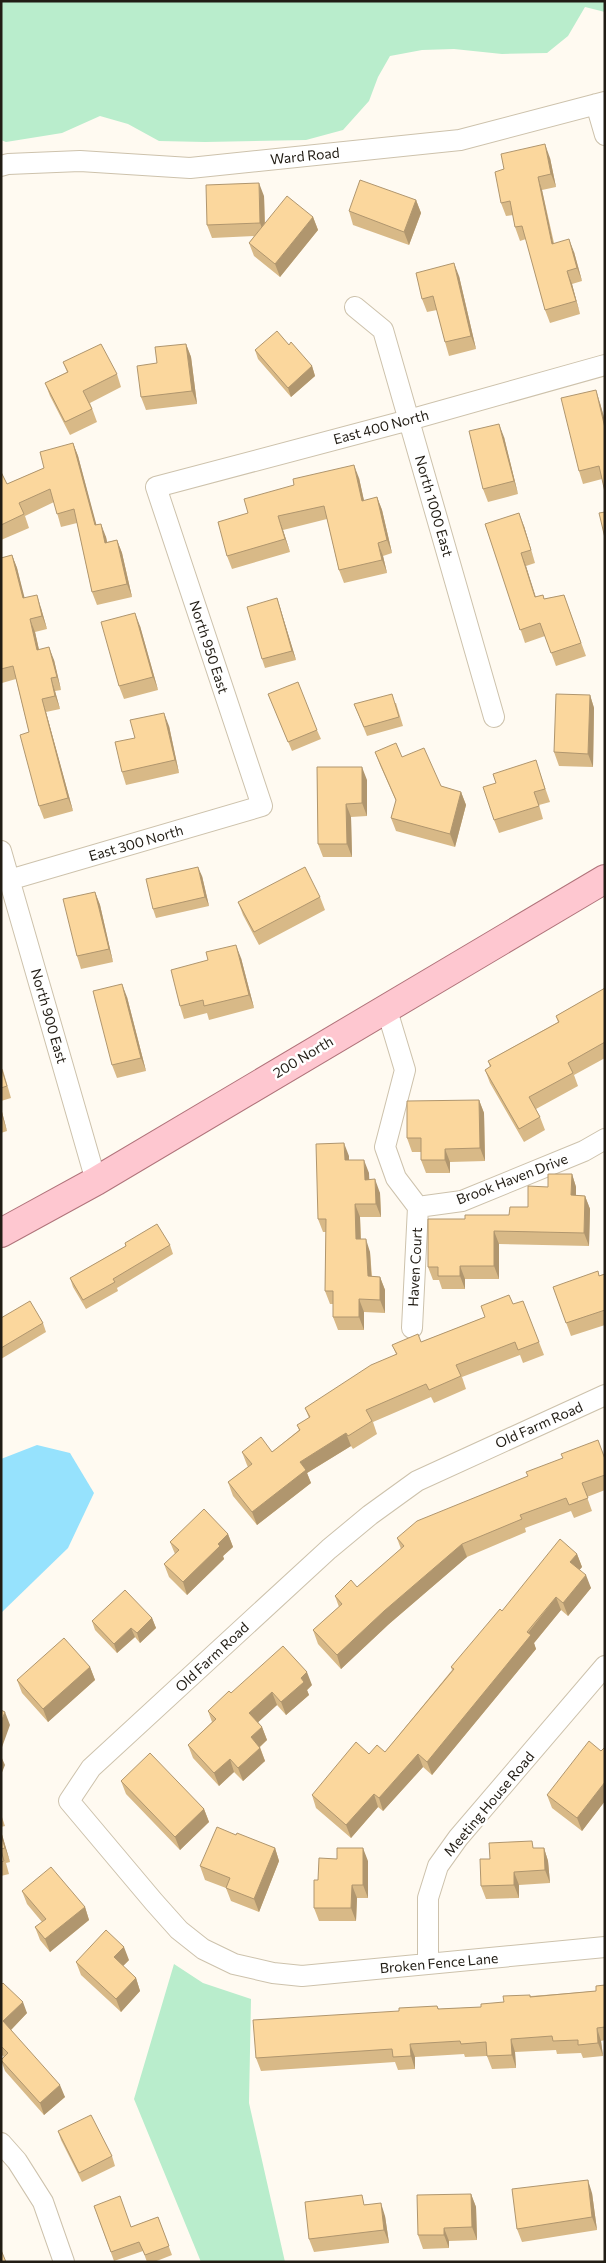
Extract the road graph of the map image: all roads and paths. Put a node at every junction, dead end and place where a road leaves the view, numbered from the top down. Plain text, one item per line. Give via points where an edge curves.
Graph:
1 (600, 103) edge
2 (605, 135) edge
3 (1, 166) edge
4 (356, 306) dead end
5 (605, 365) edge
6 (409, 420) junction
7 (156, 487) joint
8 (494, 717) dead end
9 (262, 806) joint
10 (1, 851) edge
11 (605, 879) edge
12 (9, 880) junction
13 (386, 1007) junction
14 (605, 1139) edge
15 (96, 1181) junction
16 (418, 1207) junction
17 (1, 1233) edge
18 (412, 1328) dead end
19 (605, 1395) edge
20 (605, 1666) edge
21 (605, 1946) edge
22 (428, 1964) junction
23 (273, 1973) joint
24 (1, 2143) edge
25 (64, 2262) edge

1 - 2 street
1 - 3 street, Ward Road via 460,140 190,168 80,161
4 - 6 street, North 1000 East via 383,330
5 - 6 street, East 400 North
6 - 7 street, East 400 North
6 - 8 street, North 1000 East
7 - 9 street, North 950 East
9 - 12 street, East 300 North
10 - 12 street, North 900 East
11 - 13 main road, 200 North
12 - 15 street, North 900 East
13 - 15 main road, 200 North
13 - 16 street via 405,1070 386,1146 396,1178
14 - 16 street, Brook Haven Drive via 584,1151 462,1201
15 - 17 main road, 200 North
16 - 18 street, Haven Court
19 - 23 street, Old Farm Road via 417,1481 370,1515 91,1768 69,1801 179,1930 203,1949 234,1964
20 - 22 street, Meeting House Road via 458,1838 438,1866 428,1898
21 - 22 street, Broken Fence Lane
22 - 23 street, Broken Fence Lane via 302,1976
24 - 25 street via 17,2161 43,2202

